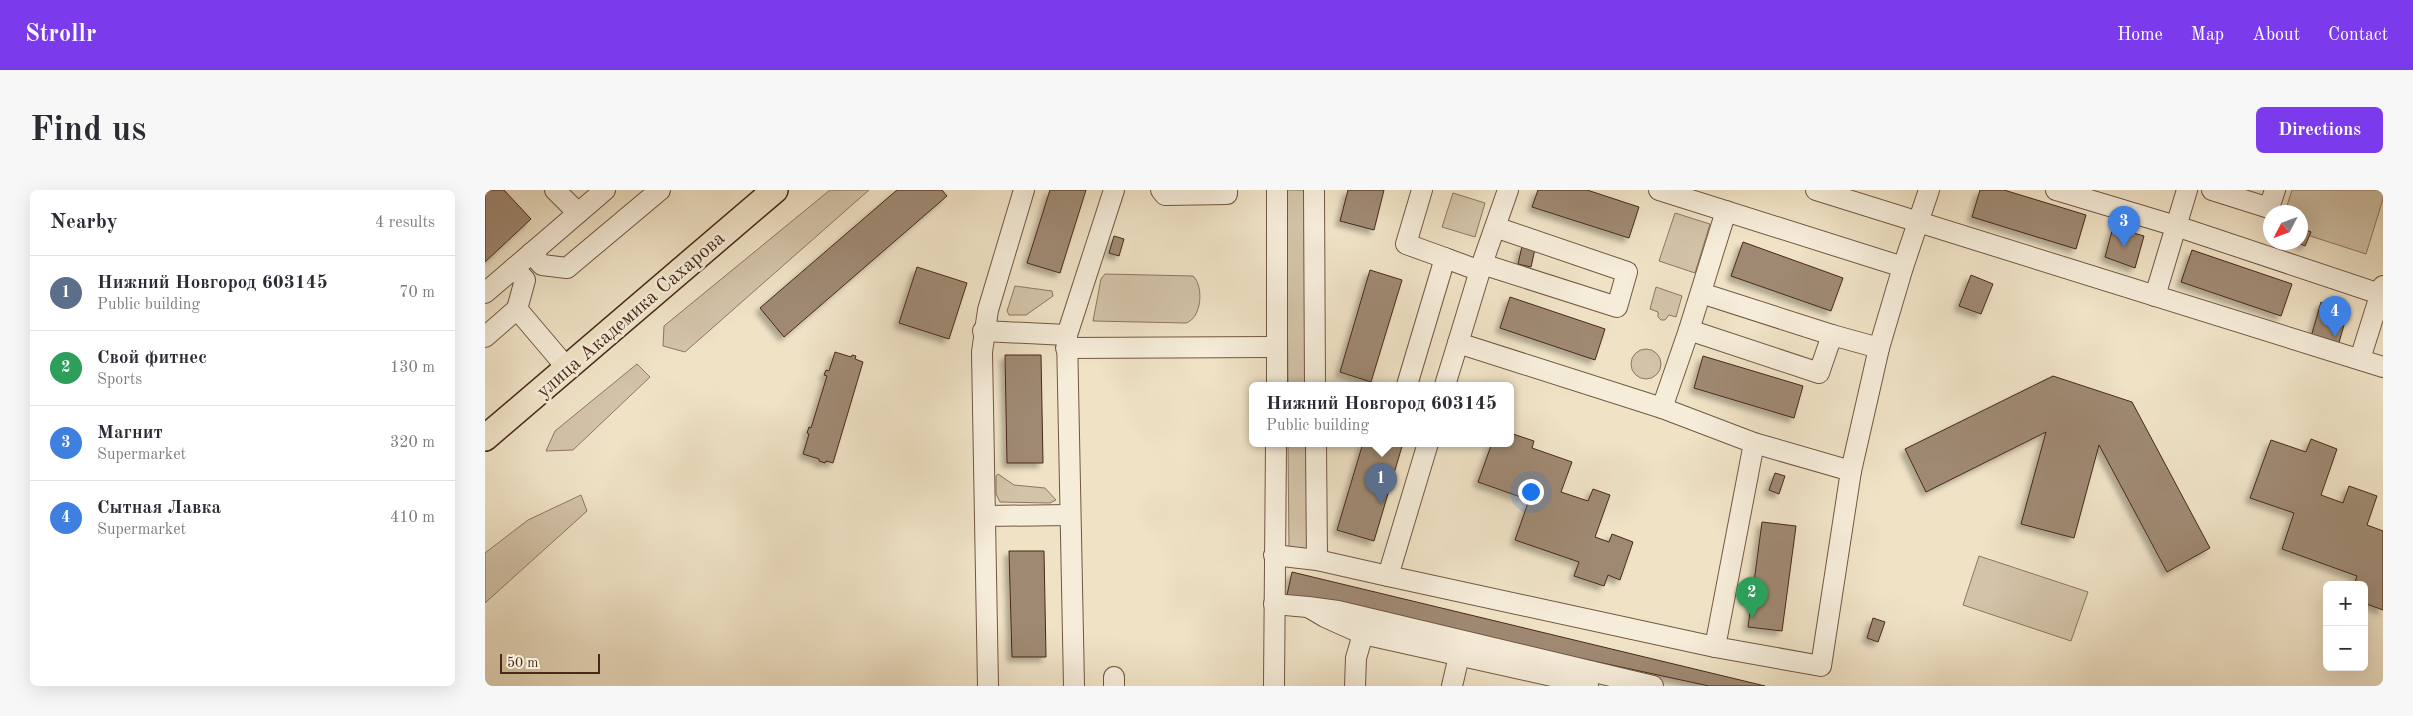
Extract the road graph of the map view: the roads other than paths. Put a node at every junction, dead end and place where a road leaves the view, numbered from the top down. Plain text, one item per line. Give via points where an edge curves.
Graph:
1 (555, 190) edge
2 (605, 190) edge
3 (660, 190) edge
4 (775, 190) edge
5 (1024, 190) edge
6 (1114, 190) edge
7 (1161, 190) edge
8 (1227, 190) edge
9 (1277, 190) edge
10 (1314, 190) edge
11 (1422, 190) edge
12 (1508, 190) edge
13 (1659, 190) edge
14 (1816, 190) edge
15 (1929, 190) edge
16 (2057, 190) edge
17 (2187, 190) edge
18 (2212, 190) edge
19 (2275, 190) edge
20 (1726, 211) junction
21 (578, 213) junction
22 (1919, 222) junction
23 (2176, 226) junction
24 (1495, 227) junction
25 (531, 253) junction
26 (1445, 258) junction
27 (1903, 267) junction
28 (514, 268) junction
29 (1481, 268) junction
30 (2382, 292) edge
31 (485, 293) edge
32 (1701, 293) junction
33 (2155, 296) junction
34 (517, 309) junction
35 (1689, 330) junction
36 (983, 331) junction
37 (1832, 335) junction
38 (485, 337) edge
39 (1066, 341) junction
40 (1458, 342) junction
41 (1277, 347) junction
42 (1879, 348) junction
43 (2360, 359) junction
44 (2383, 366) edge
45 (567, 368) junction
46 (1277, 382) edge
47 (1315, 382) edge
48 (1408, 382) edge
49 (1446, 382) edge
50 (1662, 408) junction
51 (485, 438) edge
52 (1754, 443) junction
53 (1276, 447) edge
54 (1316, 447) edge
55 (1427, 447) edge
56 (1851, 471) junction
57 (1071, 515) junction
58 (985, 516) junction
59 (1274, 555) junction
60 (1317, 560) junction
61 (1389, 576) junction
62 (1274, 604) junction
63 (1308, 607) junction
64 (1363, 634) junction
65 (1715, 647) junction
66 (1459, 656) junction
67 (1557, 682) edge
68 (987, 686) edge
69 (1074, 686) edge
70 (1274, 686) edge
71 (1355, 686) edge
72 (1452, 686) edge
73 (1597, 686) edge
74 (1653, 686) edge

1 - 21 street
2 - 21 street
3 - 25 street via 567,268 542,265
4 - 45 main road, улица Академика Сахарова
5 - 36 street
6 - 39 street
7 - 8 street via 1165,195 1195,196 1227,194
9 - 41 street
10 - 47 street
11 - 26 street via 1406,244
12 - 24 street
13 - 20 street
14 - 22 street
15 - 22 street
16 - 23 street
17 - 23 street
18 - 19 street via 2269,208
20 - 27 street
20 - 32 street
21 - 25 street
22 - 27 street
22 - 33 street
23 - 30 street
23 - 33 street
24 - 29 street
24 - 29 street via 1627,272 1617,307
25 - 28 street
26 - 29 street
26 - 48 street
27 - 42 street
28 - 31 street
28 - 34 street via 525,280
29 - 40 street
30 - 43 street
32 - 35 street
32 - 37 street
33 - 43 street
34 - 38 street
34 - 45 street
35 - 37 street via 1819,373
35 - 50 street
36 - 39 street
36 - 58 street
37 - 42 street
39 - 41 street via 1241,353
39 - 57 street
40 - 49 street
40 - 50 street
41 - 46 street
42 - 56 street
43 - 44 street
45 - 51 main road, улица Академика Сахарова
50 - 52 street
52 - 56 street
52 - 65 street
53 - 59 street
54 - 60 street
55 - 61 street
56 - 65 street via 1821,666
57 - 58 street
57 - 69 street
58 - 68 street
59 - 60 street
59 - 62 street
60 - 61 street
61 - 65 street
62 - 63 street
62 - 70 street
63 - 64 street
63 - 74 street via 1338,611
64 - 66 street
64 - 71 street via 1356,658
66 - 67 street
66 - 72 street
67 - 73 street

